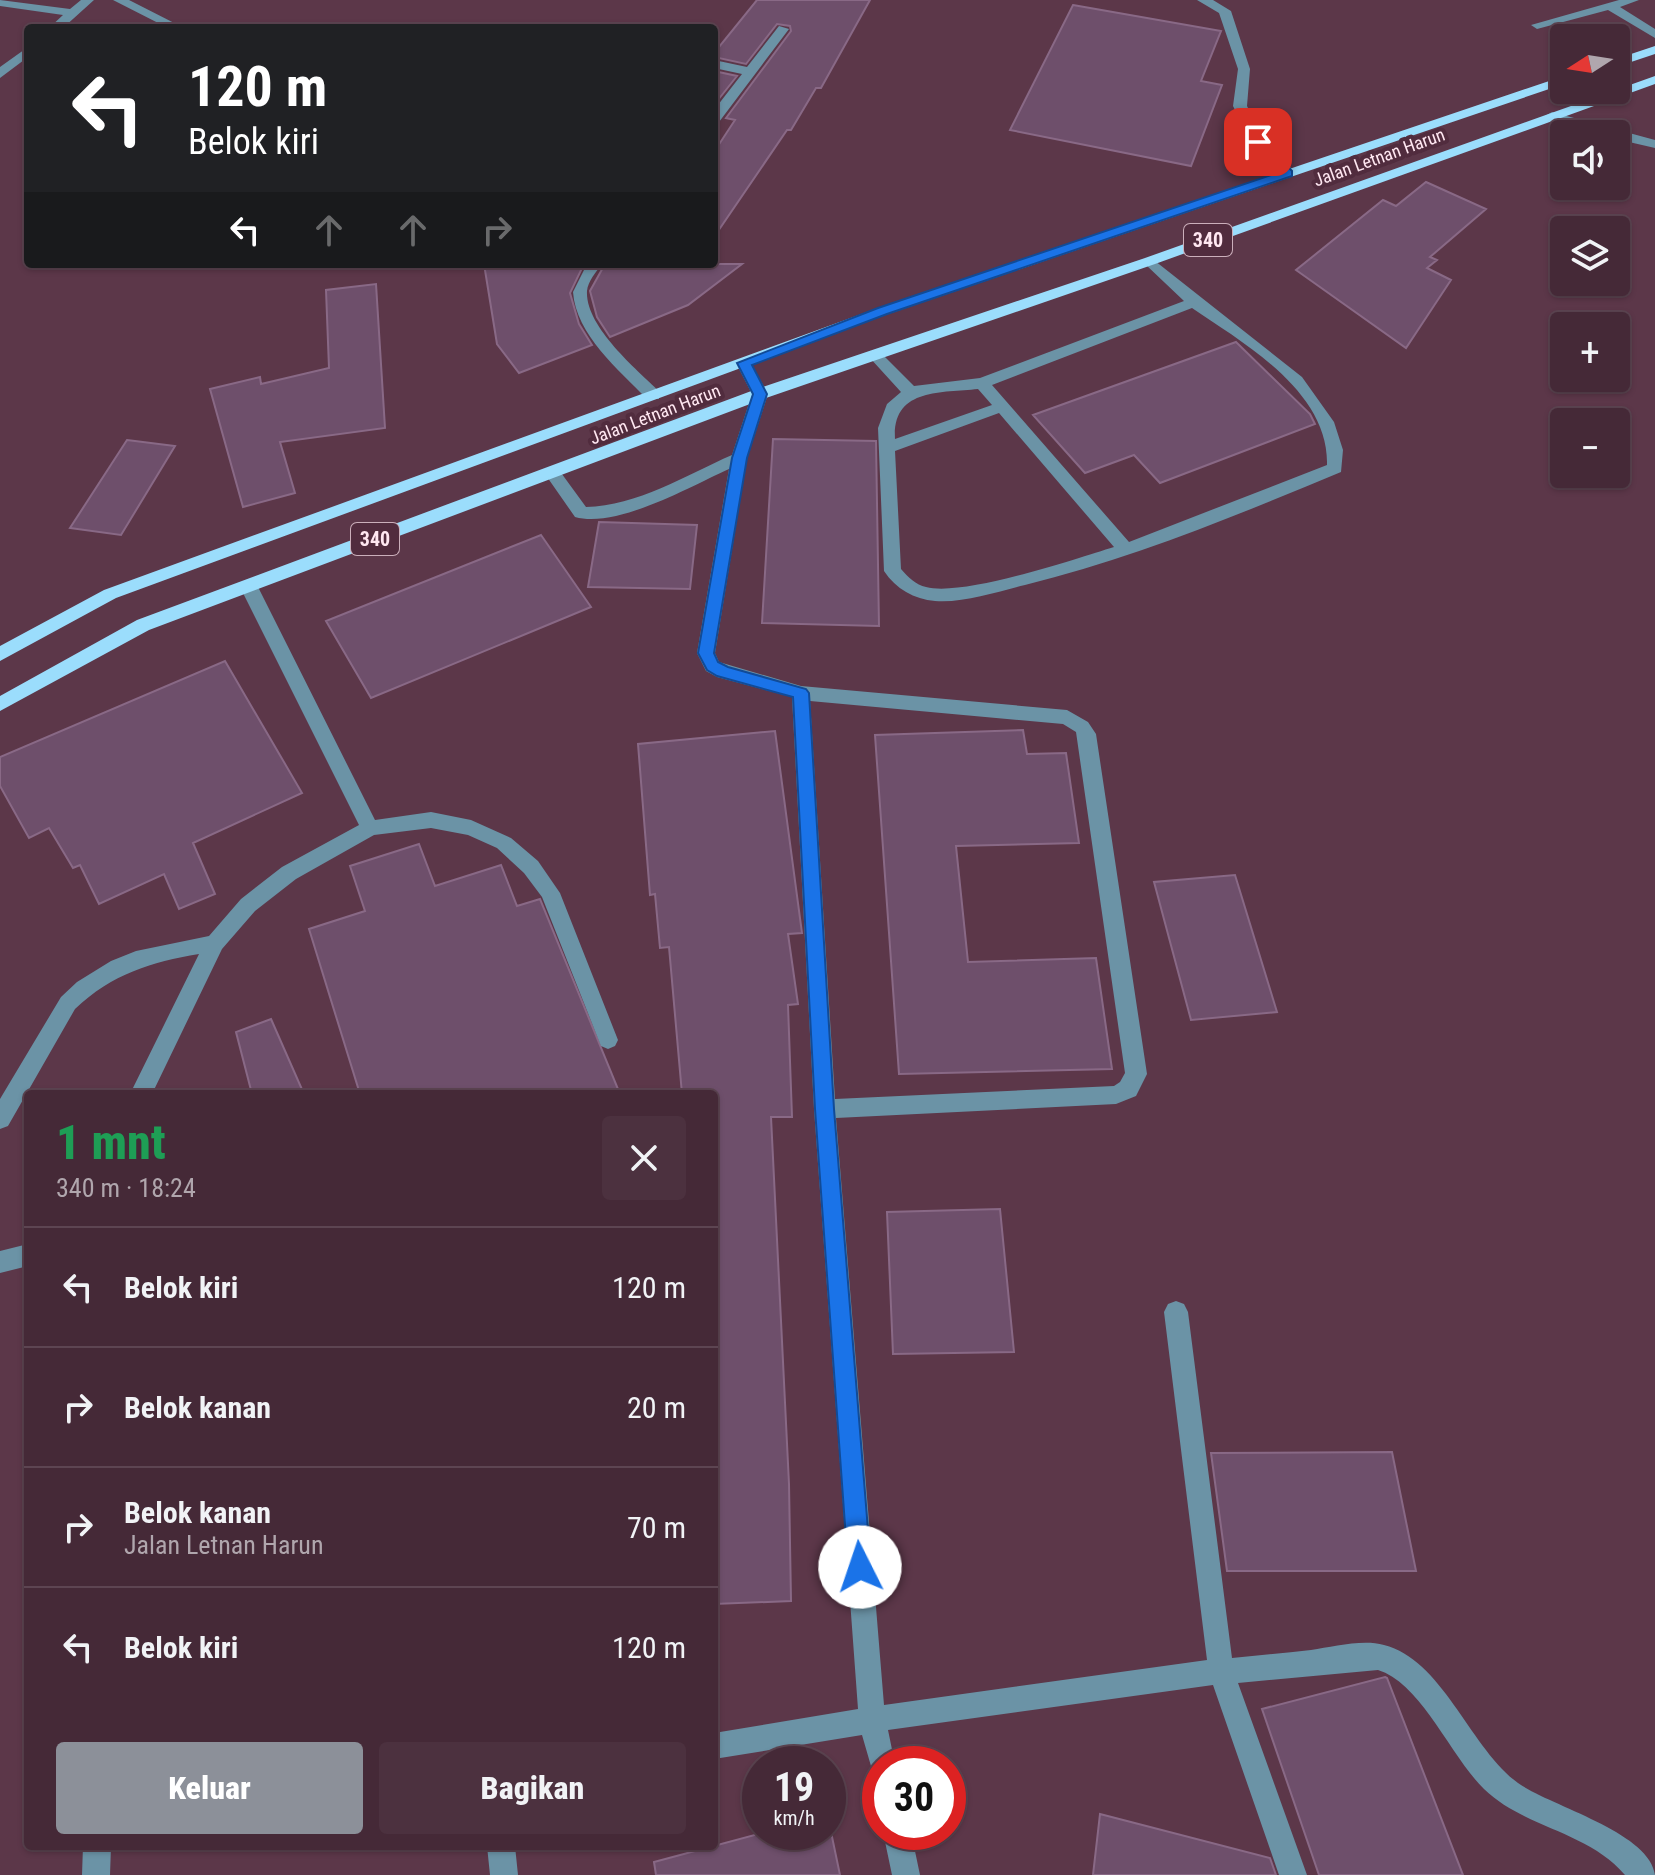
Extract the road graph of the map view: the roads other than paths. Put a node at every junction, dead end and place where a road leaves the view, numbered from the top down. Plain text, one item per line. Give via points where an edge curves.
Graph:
1 (88, 0) edge
2 (119, 0) edge
3 (1203, 0) edge
4 (1633, 0) edge
5 (0, 2) edge
6 (1610, 6) junction
7 (73, 13) junction
8 (60, 24) edge
9 (170, 24) edge
10 (1537, 25) dead end
11 (783, 29) dead end
12 (1655, 34) edge
13 (1655, 50) edge
14 (24, 54) edge
15 (1630, 58) edge
16 (718, 65) edge
17 (752, 72) junction
18 (0, 74) edge
19 (1655, 80) edge
20 (1550, 89) edge
21 (718, 114) edge
22 (1505, 116) junction
23 (1552, 116) junction
24 (1565, 120) edge
25 (1630, 139) edge
26 (1655, 144) edge
27 (1288, 173) junction
28 (1150, 261) junction
29 (592, 268) edge
30 (1194, 302) junction
31 (875, 355) junction
32 (744, 363) junction
33 (982, 383) junction
34 (910, 392) junction
35 (760, 394) junction
36 (653, 395) junction
37 (1001, 407) junction
38 (889, 447) junction
39 (739, 458) junction
40 (553, 474) junction
41 (1125, 548) junction
42 (248, 585) junction
43 (0, 654) edge
44 (801, 693) junction
45 (0, 704) edge
46 (370, 828) junction
47 (215, 943) junction
48 (608, 1040) dead end
49 (143, 1090) edge
50 (825, 1109) junction
51 (0, 1119) edge
52 (24, 1256) edge
53 (0, 1262) edge
54 (1176, 1312) dead end
55 (1221, 1671) junction
56 (872, 1719) junction
57 (718, 1745) edge
58 (878, 1746) edge
59 (97, 1850) edge
60 (501, 1850) edge
61 (901, 1850) edge
62 (96, 1875) edge
63 (504, 1875) edge
64 (906, 1875) edge
65 (1293, 1875) edge
66 (1643, 1875) edge

1 - 7 street
2 - 9 street
3 - 27 street via 1225,11 1244,69 1240,106 1258,142
4 - 6 street
5 - 7 street
6 - 10 street
6 - 12 street
7 - 8 street
11 - 17 street
13 - 15 main road
14 - 18 street
16 - 17 street
17 - 21 street
19 - 23 main road, Jalan Letnan Harun / 340
20 - 22 main road, Jalan Letnan Harun / 340
22 - 23 main road, Jalan Letnan Harun / 340
22 - 27 main road, Jalan Letnan Harun / 340
22 - 28 main road, Jalan Letnan Harun / 340
23 - 24 street
25 - 26 street
27 - 32 main road, Jalan Letnan Harun / 340
28 - 30 street
28 - 31 main road, Jalan Letnan Harun / 340
29 - 36 street via 579,293 581,307 602,340
30 - 33 street
30 - 41 street via 1274,357 1315,404 1334,443 1335,468
31 - 34 street
31 - 35 main road, Jalan Letnan Harun / 340
32 - 35 street
32 - 36 main road, Jalan Letnan Harun / 340
33 - 34 street
33 - 37 street
34 - 38 street via 889,416
35 - 39 street
35 - 40 main road, Jalan Letnan Harun / 340
36 - 43 main road, Jalan Letnan Harun / 340 via 110,594
37 - 38 street
37 - 41 street
38 - 41 street via 893,571 912,589 960,594 1058,572
39 - 40 street via 597,515 581,513
39 - 44 street via 706,653 712,666 723,672
40 - 42 main road, Jalan Letnan Harun / 340
42 - 45 main road, Jalan Letnan Harun / 340 via 143,625
42 - 46 street
44 - 50 street
44 - 50 street via 1067,717 1082,727 1136,1074 1128,1089 1116,1095
46 - 47 street via 289,873 248,905
46 - 48 street via 431,820 471,828 504,843 531,867 550,893
47 - 49 street
47 - 51 street via 133,958 78,992
50 - 56 street
52 - 53 street
54 - 55 street
55 - 56 street
55 - 65 street
55 - 66 street via 1384,1657 1413,1675 1470,1755 1506,1791 1594,1831
56 - 57 street
56 - 58 street
59 - 62 street
60 - 63 street
61 - 64 street

